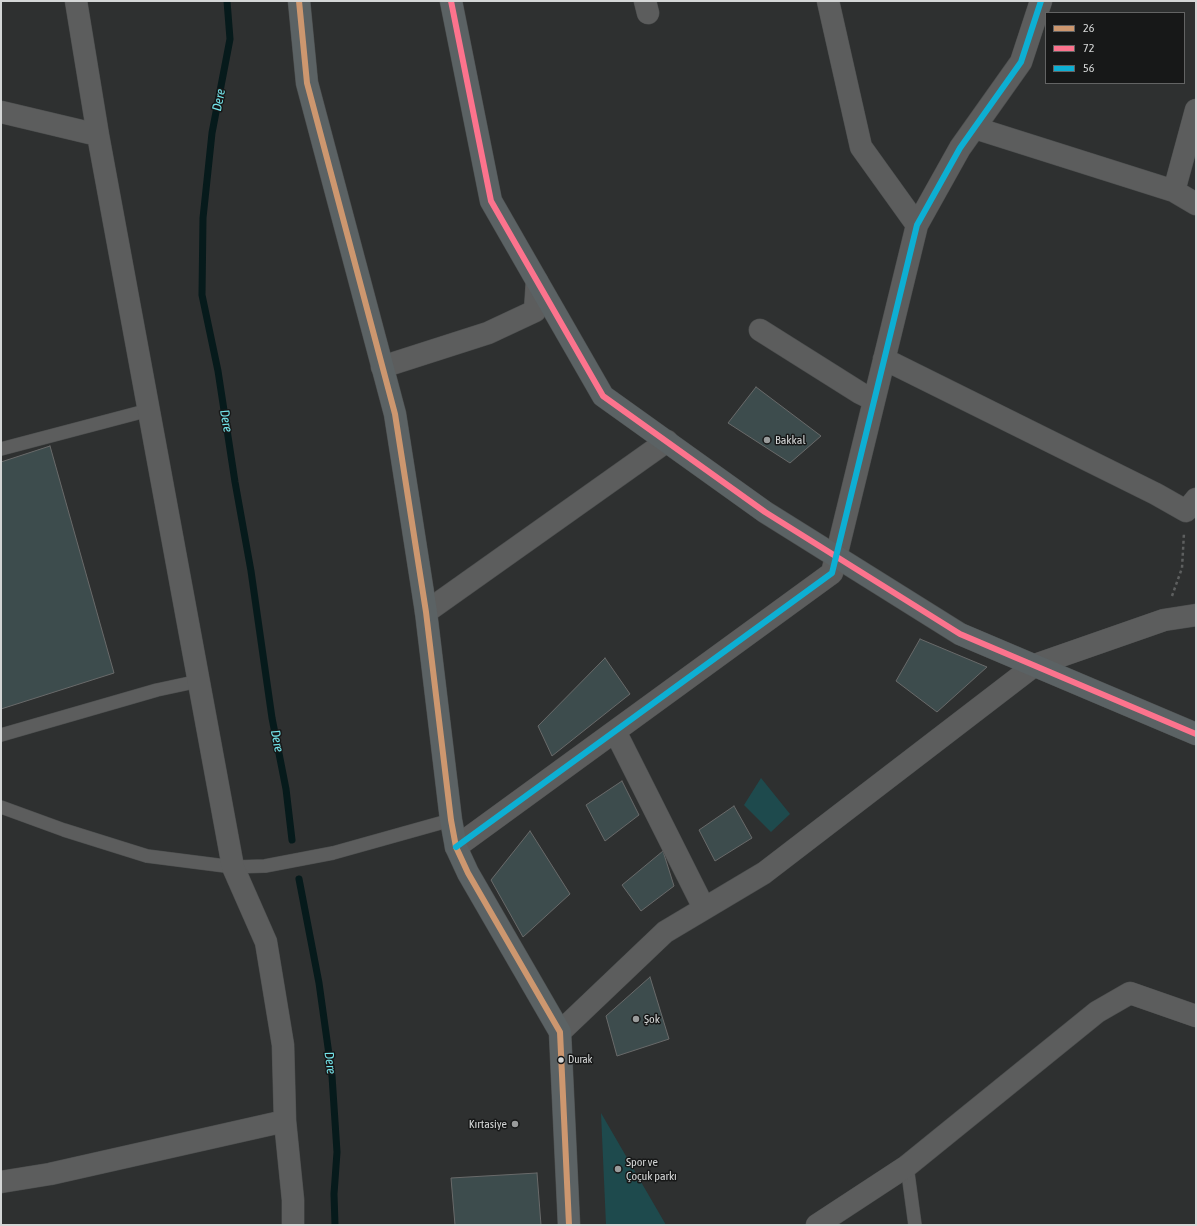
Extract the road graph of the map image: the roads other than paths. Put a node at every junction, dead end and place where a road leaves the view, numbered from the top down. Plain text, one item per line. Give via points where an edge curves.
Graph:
1 (76, 1) edge
2 (299, 1) edge
3 (451, 1) edge
4 (828, 1) edge
5 (1041, 1) edge
6 (1196, 110) edge
7 (1, 112) edge
8 (974, 128) junction
9 (98, 135) junction
10 (1174, 191) junction
11 (1196, 204) edge
12 (916, 225) junction
13 (536, 281) junction
14 (760, 330) dead end
15 (884, 359) junction
16 (382, 367) junction
17 (874, 400) junction
18 (149, 410) junction
19 (667, 441) junction
20 (1, 449) edge
21 (1191, 505) edge
22 (837, 557) junction
23 (426, 612) junction
24 (1196, 616) edge
25 (1035, 665) junction
26 (199, 681) junction
27 (1196, 734) edge
28 (1, 735) edge
29 (620, 741) dead end
30 (1, 807) edge
31 (451, 820) junction
32 (456, 847) junction
33 (233, 867) junction
34 (704, 908) junction
35 (1196, 1016) edge
36 (560, 1032) junction
37 (285, 1121) junction
38 (907, 1166) junction
39 (1, 1182) edge
40 (293, 1225) edge
41 (569, 1225) edge
42 (817, 1225) edge
43 (915, 1225) edge

1 - 9 street
2 - 16 street via 307,83
3 - 13 street via 491,201
4 - 12 street via 861,146
5 - 8 street via 1021,62
6 - 10 street
7 - 9 street
8 - 10 street
8 - 12 street
9 - 18 street
10 - 11 street
12 - 15 street
13 - 16 street via 535,311 488,333
13 - 19 street via 603,396
14 - 17 street via 860,394
15 - 17 street
15 - 21 street via 1149,490
16 - 23 street via 395,414
17 - 22 street
18 - 20 lane
18 - 26 street
19 - 22 street via 765,512
19 - 23 street
22 - 25 street via 960,634
22 - 32 street via 832,573
23 - 31 street
24 - 25 street via 1164,620
25 - 27 street
25 - 34 street via 764,873
26 - 28 lane via 157,690
26 - 33 street
29 - 34 street
30 - 33 lane via 147,856
31 - 32 street
31 - 33 lane via 333,853 265,866
32 - 36 street via 468,873
33 - 37 street via 266,942 283,1045
34 - 36 street via 665,932
35 - 38 street via 1130,993 1097,1012
36 - 41 street
37 - 39 street via 50,1174
37 - 40 street
38 - 42 street
38 - 43 lane

